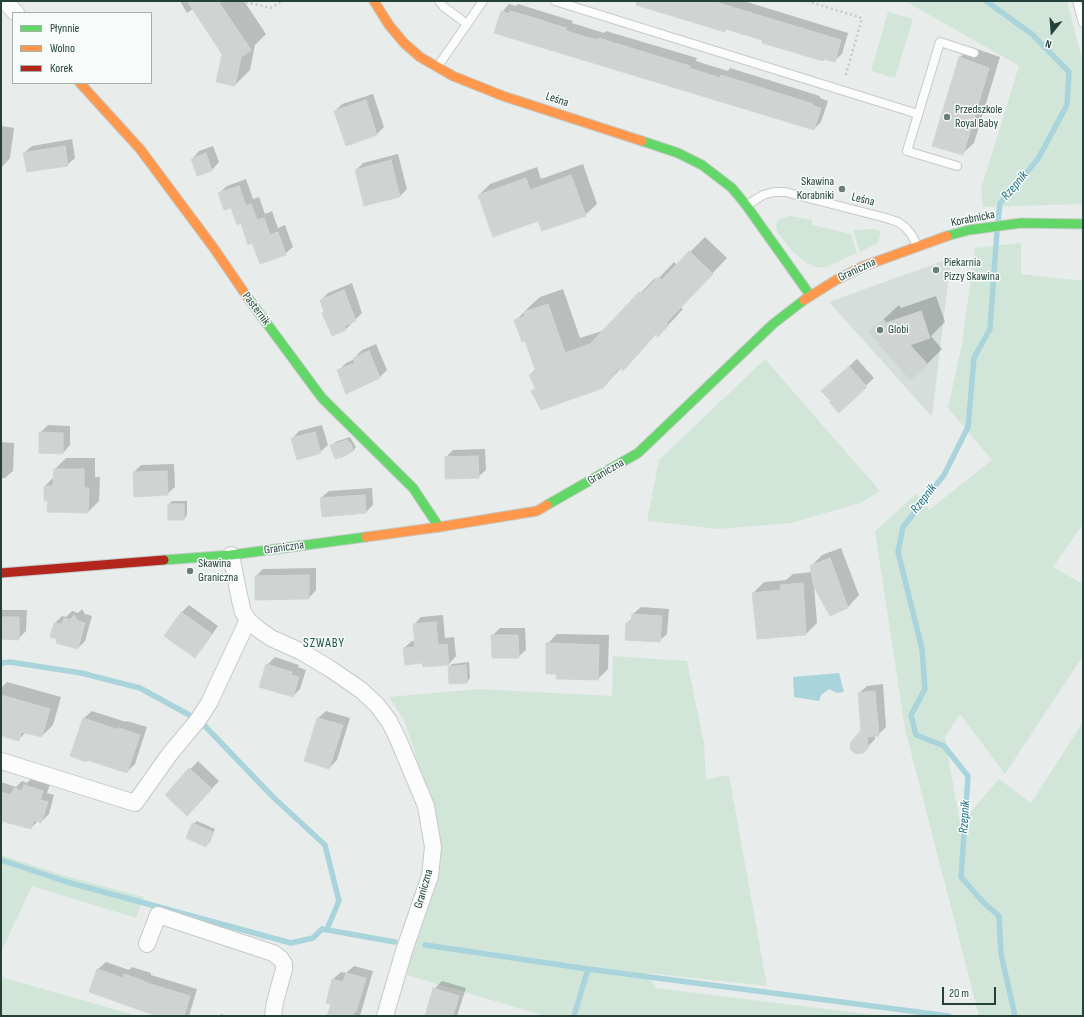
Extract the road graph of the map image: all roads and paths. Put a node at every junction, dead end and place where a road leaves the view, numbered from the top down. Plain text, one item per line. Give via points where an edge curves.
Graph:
1 (5, 1) edge
2 (241, 1) edge
3 (282, 1) edge
4 (374, 1) edge
5 (439, 1) edge
6 (484, 1) edge
7 (555, 1) edge
8 (807, 1) edge
9 (1077, 1) edge
10 (15, 12) edge
11 (1083, 22) edge
12 (467, 24) junction
13 (974, 53) dead end
14 (437, 67) junction
15 (81, 84) edge
16 (842, 90) junction
17 (918, 114) junction
18 (957, 166) dead end
19 (746, 205) junction
20 (1083, 224) edge
21 (917, 246) junction
22 (810, 295) junction
23 (439, 527) junction
24 (231, 555) junction
25 (1, 573) edge
26 (248, 620) junction
27 (1, 761) edge
28 (147, 944) dead end
29 (273, 1016) edge
30 (385, 1016) edge

1 - 10 street
2 - 3 path via 271,8
4 - 14 street, Leśna via 404,43
5 - 12 lane
6 - 12 lane
7 - 16 lane
8 - 16 path via 862,18
9 - 11 lane
12 - 14 lane
13 - 17 lane via 940,42
14 - 19 street, Leśna via 503,96 678,152 719,177
15 - 23 street, Pasternik via 140,149 322,398 413,488
16 - 17 lane
17 - 18 lane via 907,151
19 - 21 lane, Leśna via 763,195 785,192 898,222 906,227
19 - 22 street, Leśna
20 - 21 street, Korabnicka via 1021,223 969,230
21 - 22 street, Graniczna via 864,266
22 - 23 street, Graniczna via 773,324 638,453 538,511
23 - 24 street, Graniczna
24 - 25 street, Graniczna
24 - 26 street, Graniczna via 243,612
26 - 27 street via 209,703 135,803
26 - 30 street, Graniczna via 271,638 329,668 361,690 377,705 398,739 426,806 433,847 430,876
28 - 29 street via 158,915 273,953 281,959 284,969

